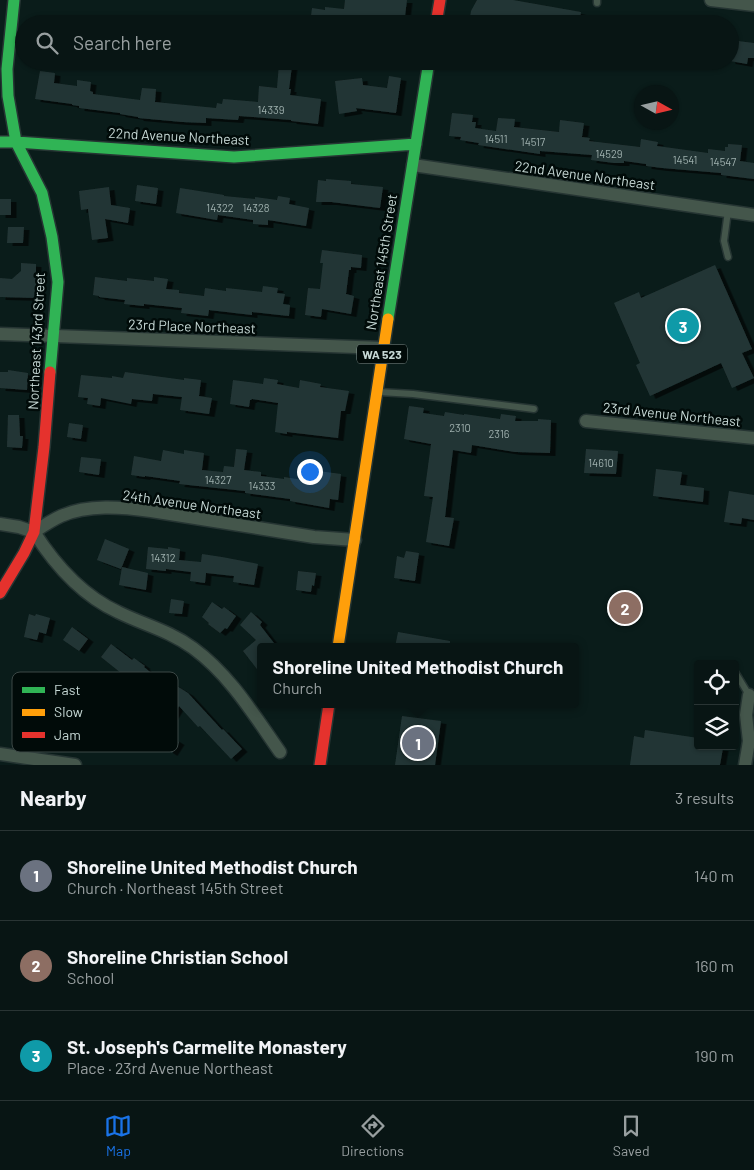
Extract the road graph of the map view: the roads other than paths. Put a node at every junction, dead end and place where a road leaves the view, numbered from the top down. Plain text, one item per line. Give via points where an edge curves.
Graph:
1 (14, 0) edge
2 (440, 0) edge
3 (711, 0) edge
4 (754, 5) edge
5 (438, 15) edge
6 (428, 70) edge
7 (0, 142) edge
8 (16, 142) junction
9 (416, 144) junction
10 (412, 165) junction
11 (728, 211) junction
12 (754, 215) edge
13 (728, 257) dead end
14 (0, 334) edge
15 (54, 336) junction
16 (383, 348) junction
17 (376, 392) junction
18 (534, 409) dead end
19 (586, 421) dead end
20 (754, 438) edge
21 (0, 524) edge
22 (34, 532) junction
23 (355, 540) junction
24 (0, 593) edge
25 (339, 643) edge
26 (739, 679) edge
27 (749, 695) joint
28 (328, 708) edge
29 (751, 732) edge
30 (280, 752) dead end
31 (0, 754) edge
32 (76, 765) edge
33 (320, 765) edge
34 (745, 765) edge

1 - 8 street, Northeast 143rd Street via 8,96
2 - 5 street
3 - 4 street
6 - 9 street, Northeast 145th Street / WA 523
7 - 8 street, 22nd Avenue Northeast
8 - 9 street, 22nd Avenue Northeast via 234,157
8 - 15 street, Northeast 143rd Street via 42,193 52,237 58,282
9 - 10 street, Northeast 145th Street / WA 523
10 - 11 street, 22nd Avenue Northeast
10 - 16 street, Northeast 145th Street / WA 523
11 - 12 street, 22nd Avenue Northeast
11 - 13 lane via 724,240
14 - 15 street, 23rd Place Northeast
15 - 16 street, 23rd Place Northeast
15 - 22 street, Northeast 143rd Street
16 - 17 street, Northeast 145th Street / WA 523
17 - 18 lane
17 - 23 street, Northeast 145th Street / WA 523
19 - 20 street, 23rd Avenue Northeast
21 - 22 street
22 - 23 street, 24th Avenue Northeast via 74,511 115,508
22 - 24 street, Northeast 143rd Street
22 - 30 street via 58,566 83,590 105,606 174,635 213,665 231,683
23 - 25 street, Northeast 145th Street / WA 523
26 - 27 lane
27 - 29 street via 744,715
28 - 33 street
29 - 34 street
31 - 32 street

